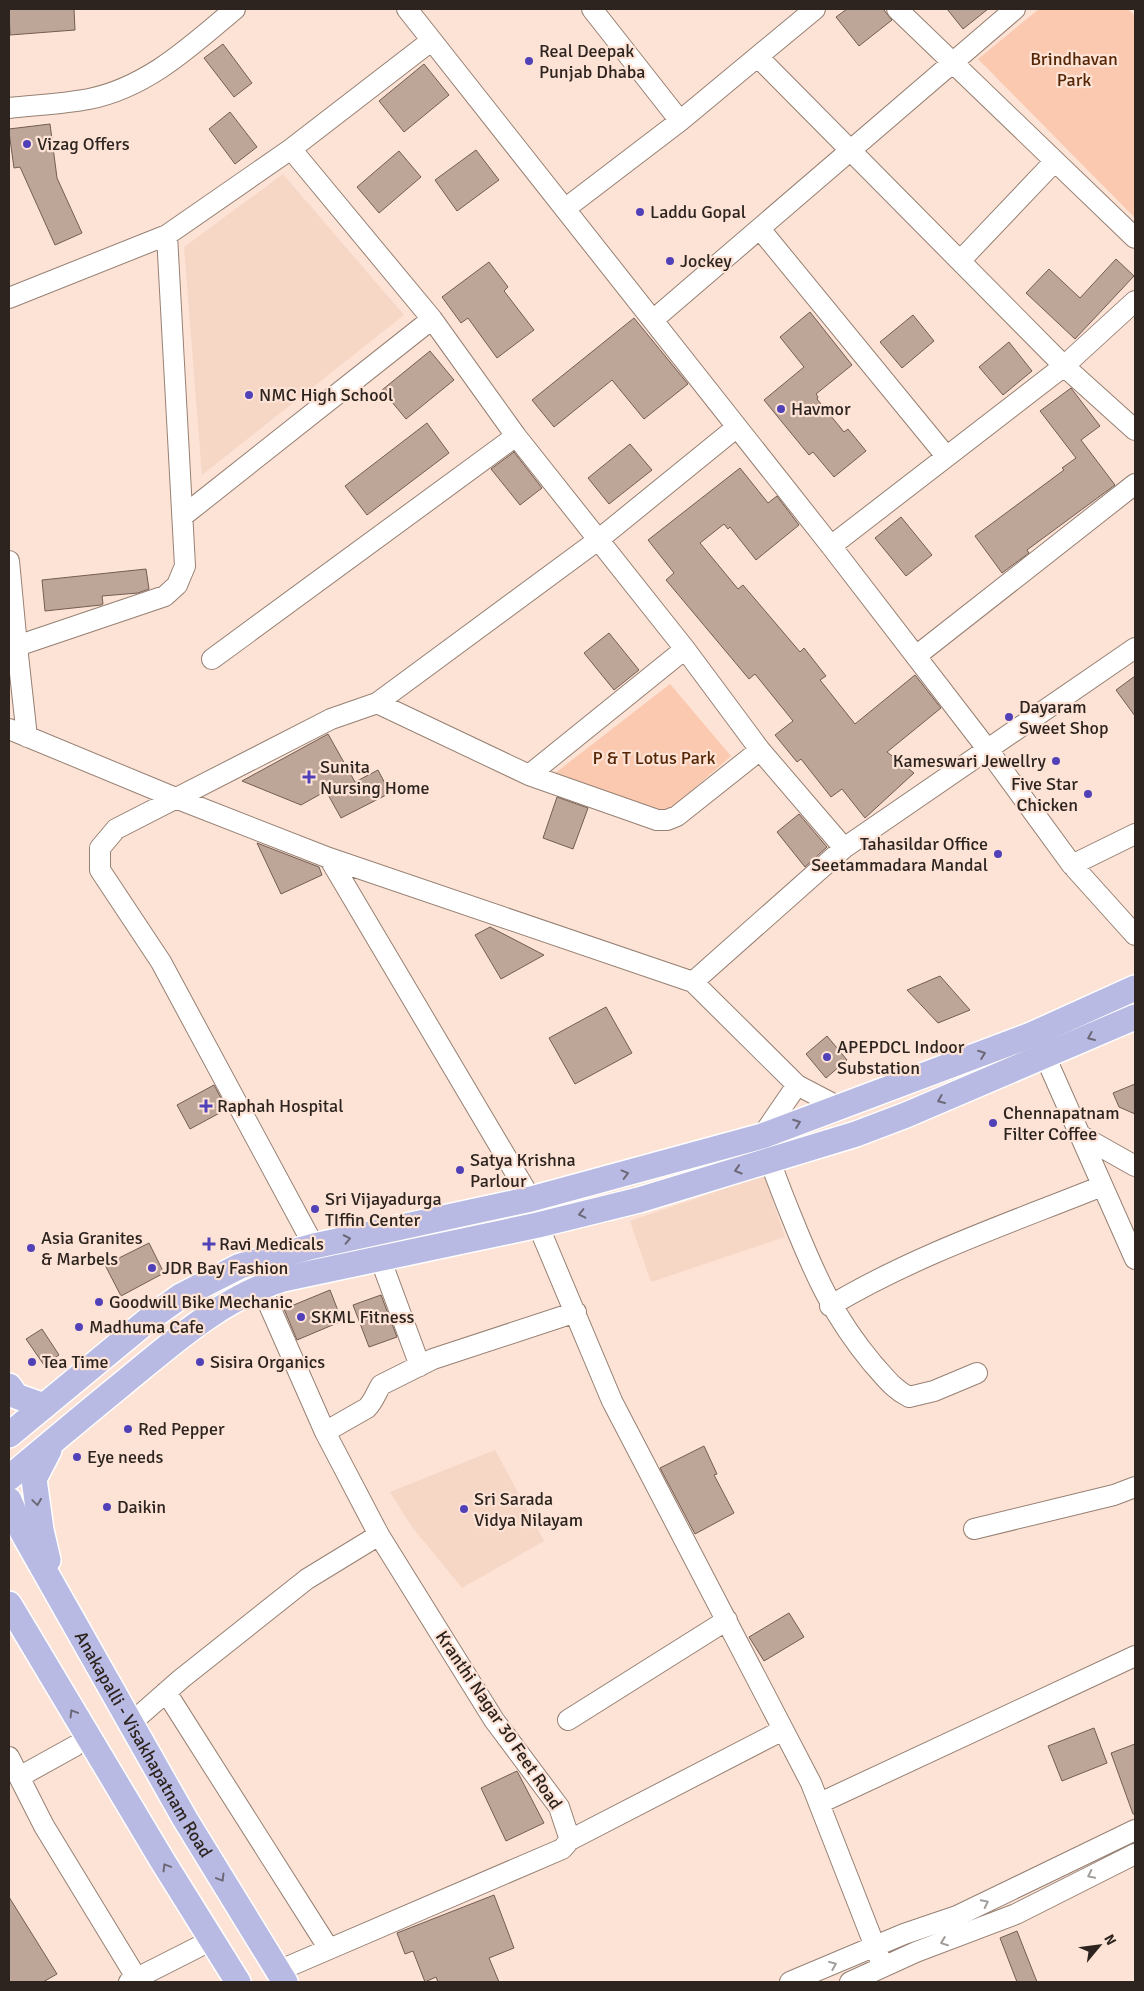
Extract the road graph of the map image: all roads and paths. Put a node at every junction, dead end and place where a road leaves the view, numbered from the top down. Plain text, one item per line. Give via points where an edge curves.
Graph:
1 (235, 9) edge
2 (407, 9) edge
3 (592, 9) edge
4 (815, 9) edge
5 (897, 9) edge
6 (1015, 9) edge
7 (431, 41) junction
8 (758, 57) junction
9 (952, 61) junction
10 (9, 108) edge
11 (680, 120) junction
12 (291, 149) junction
13 (852, 152) junction
14 (1055, 161) junction
15 (566, 208) junction
16 (760, 230) junction
17 (167, 235) junction
18 (1135, 238) edge
19 (960, 261) junction
20 (9, 298) edge
21 (1135, 301) edge
22 (432, 319) junction
23 (653, 320) junction
24 (1064, 366) junction
25 (737, 427) junction
26 (1135, 430) edge
27 (516, 436) junction
28 (946, 456) junction
29 (1135, 484) edge
30 (183, 516) junction
31 (598, 540) junction
32 (831, 546) junction
33 (9, 561) edge
34 (17, 646) junction
35 (1135, 648) edge
36 (685, 649) junction
37 (916, 656) junction
38 (212, 660) dead end
39 (376, 703) junction
40 (9, 730) edge
41 (28, 737) junction
42 (760, 750) junction
43 (988, 750) junction
44 (529, 775) junction
45 (178, 799) junction
46 (1135, 834) edge
47 (844, 848) junction
48 (329, 858) junction
49 (1072, 865) junction
50 (1135, 936) edge
51 (693, 982) junction
52 (1135, 988) edge
53 (1135, 1017) edge
54 (1045, 1056) junction
55 (797, 1085) junction
56 (841, 1108) junction
57 (1080, 1135) junction
58 (762, 1136) junction
59 (769, 1161) junction
60 (1135, 1166) edge
61 (1102, 1186) junction
62 (531, 1199) junction
63 (538, 1225) junction
64 (314, 1246) junction
65 (380, 1258) junction
66 (1135, 1259) edge
67 (250, 1262) junction
68 (260, 1286) junction
69 (830, 1306) junction
70 (576, 1312) junction
71 (420, 1366) junction
72 (977, 1373) dead end
73 (9, 1386) edge
74 (44, 1406) junction
75 (325, 1432) junction
76 (9, 1435) edge
77 (53, 1441) junction
78 (9, 1478) edge
79 (1135, 1487) edge
80 (9, 1500) edge
81 (974, 1529) dead end
82 (379, 1535) junction
83 (56, 1592) junction
84 (9, 1604) edge
85 (727, 1620) junction
86 (1135, 1656) edge
87 (166, 1692) junction
88 (568, 1720) dead end
89 (131, 1723) junction
90 (784, 1730) junction
91 (75, 1746) dead end
92 (9, 1757) edge
93 (19, 1777) junction
94 (820, 1803) junction
95 (1131, 1832) edge
96 (570, 1840) junction
97 (1135, 1854) edge
98 (212, 1940) junction
99 (875, 1948) junction
100 (329, 1949) junction
101 (883, 1968) junction
102 (282, 1977) edge
103 (135, 1981) edge
104 (238, 1982) edge
105 (790, 1982) edge
106 (850, 1982) edge

1 - 10 street via 178,56 149,76 120,90 89,99
2 - 7 street
3 - 11 street
4 - 8 street
5 - 9 street
6 - 9 street
7 - 12 street
7 - 15 street
8 - 11 street
8 - 13 street
9 - 13 street
9 - 14 street
11 - 15 street
12 - 17 street
12 - 22 street
13 - 16 street
13 - 19 street
14 - 18 street
14 - 19 street
15 - 23 street
16 - 23 street
16 - 28 street
17 - 20 street
17 - 30 street
19 - 24 street
21 - 24 street
22 - 27 street
22 - 30 street
23 - 25 street
24 - 26 street
24 - 28 street
25 - 31 street
25 - 32 street
27 - 31 street
27 - 38 street
28 - 32 street
29 - 37 street
30 - 34 street via 185,566 177,585 165,596
31 - 36 street
31 - 39 street
32 - 37 street
33 - 34 street
34 - 41 street
35 - 43 street
36 - 42 street
36 - 44 street
37 - 43 street
39 - 44 street
39 - 45 street via 331,719
40 - 41 street
41 - 45 street
42 - 44 street via 688,808 667,820 657,820
42 - 47 street
43 - 47 street
43 - 49 street
45 - 48 street
45 - 64 street via 116,829 100,848 100,870 161,962
46 - 49 street
47 - 51 street
48 - 51 street
48 - 62 street
49 - 50 street
51 - 55 street
56 -> 52 main road via 1031,1035
53 -> 54 main road
54 - 57 street
54 -> 59 main road via 890,1121
55 - 56 street
55 - 58 street
58 -> 56 main road
57 - 60 street
57 - 61 street
58 - 59 street
62 -> 58 main road
59 -> 63 main road via 639,1200
59 - 69 street
61 - 66 street
61 - 69 street via 901,1268
62 - 63 street
64 -> 62 main road
63 - 65 main road
63 - 70 street
64 - 67 main road
65 - 68 main road
65 - 71 street
67 - 68 street, Kranthi Nagar 30 Feet Road
67 - 74 main road via 212,1278 174,1301
68 - 75 street, Kranthi Nagar 30 Feet Road
68 - 77 main road via 194,1327
69 - 72 street via 856,1344 890,1384 909,1397 934,1391
70 - 71 street
70 - 85 street via 612,1401
71 - 75 street via 381,1386 367,1408
73 - 74 main road via 16,1396
74 - 76 main road
75 - 82 street, Kranthi Nagar 30 Feet Road
77 - 78 main road
77 -> 83 main road via 34,1479 41,1530
79 - 81 street
80 - 83 main road, Anakapalli - Visakhapatnam Road via 22,1531
82 - 87 street via 307,1579
82 - 96 street, Kranthi Nagar 30 Feet Road via 494,1720 559,1807
83 - 89 main road, Anakapalli - Visakhapatnam Road
98 -> 84 main road
85 - 88 street
85 - 90 street
86 - 94 street
87 - 89 street
87 - 100 street
89 -> 102 main road, Anakapalli - Visakhapatnam Road via 185,1819
90 - 94 street
90 - 96 street
91 - 93 street
92 - 93 street
93 - 103 street
94 - 99 street
95 - 97 street
99 -> 95 street via 957,1916
96 - 100 street via 562,1849
97 -> 101 street via 1016,1914
98 - 103 street
98 - 104 main road
99 - 101 street
105 -> 99 street
100 - 102 street
101 - 106 street

